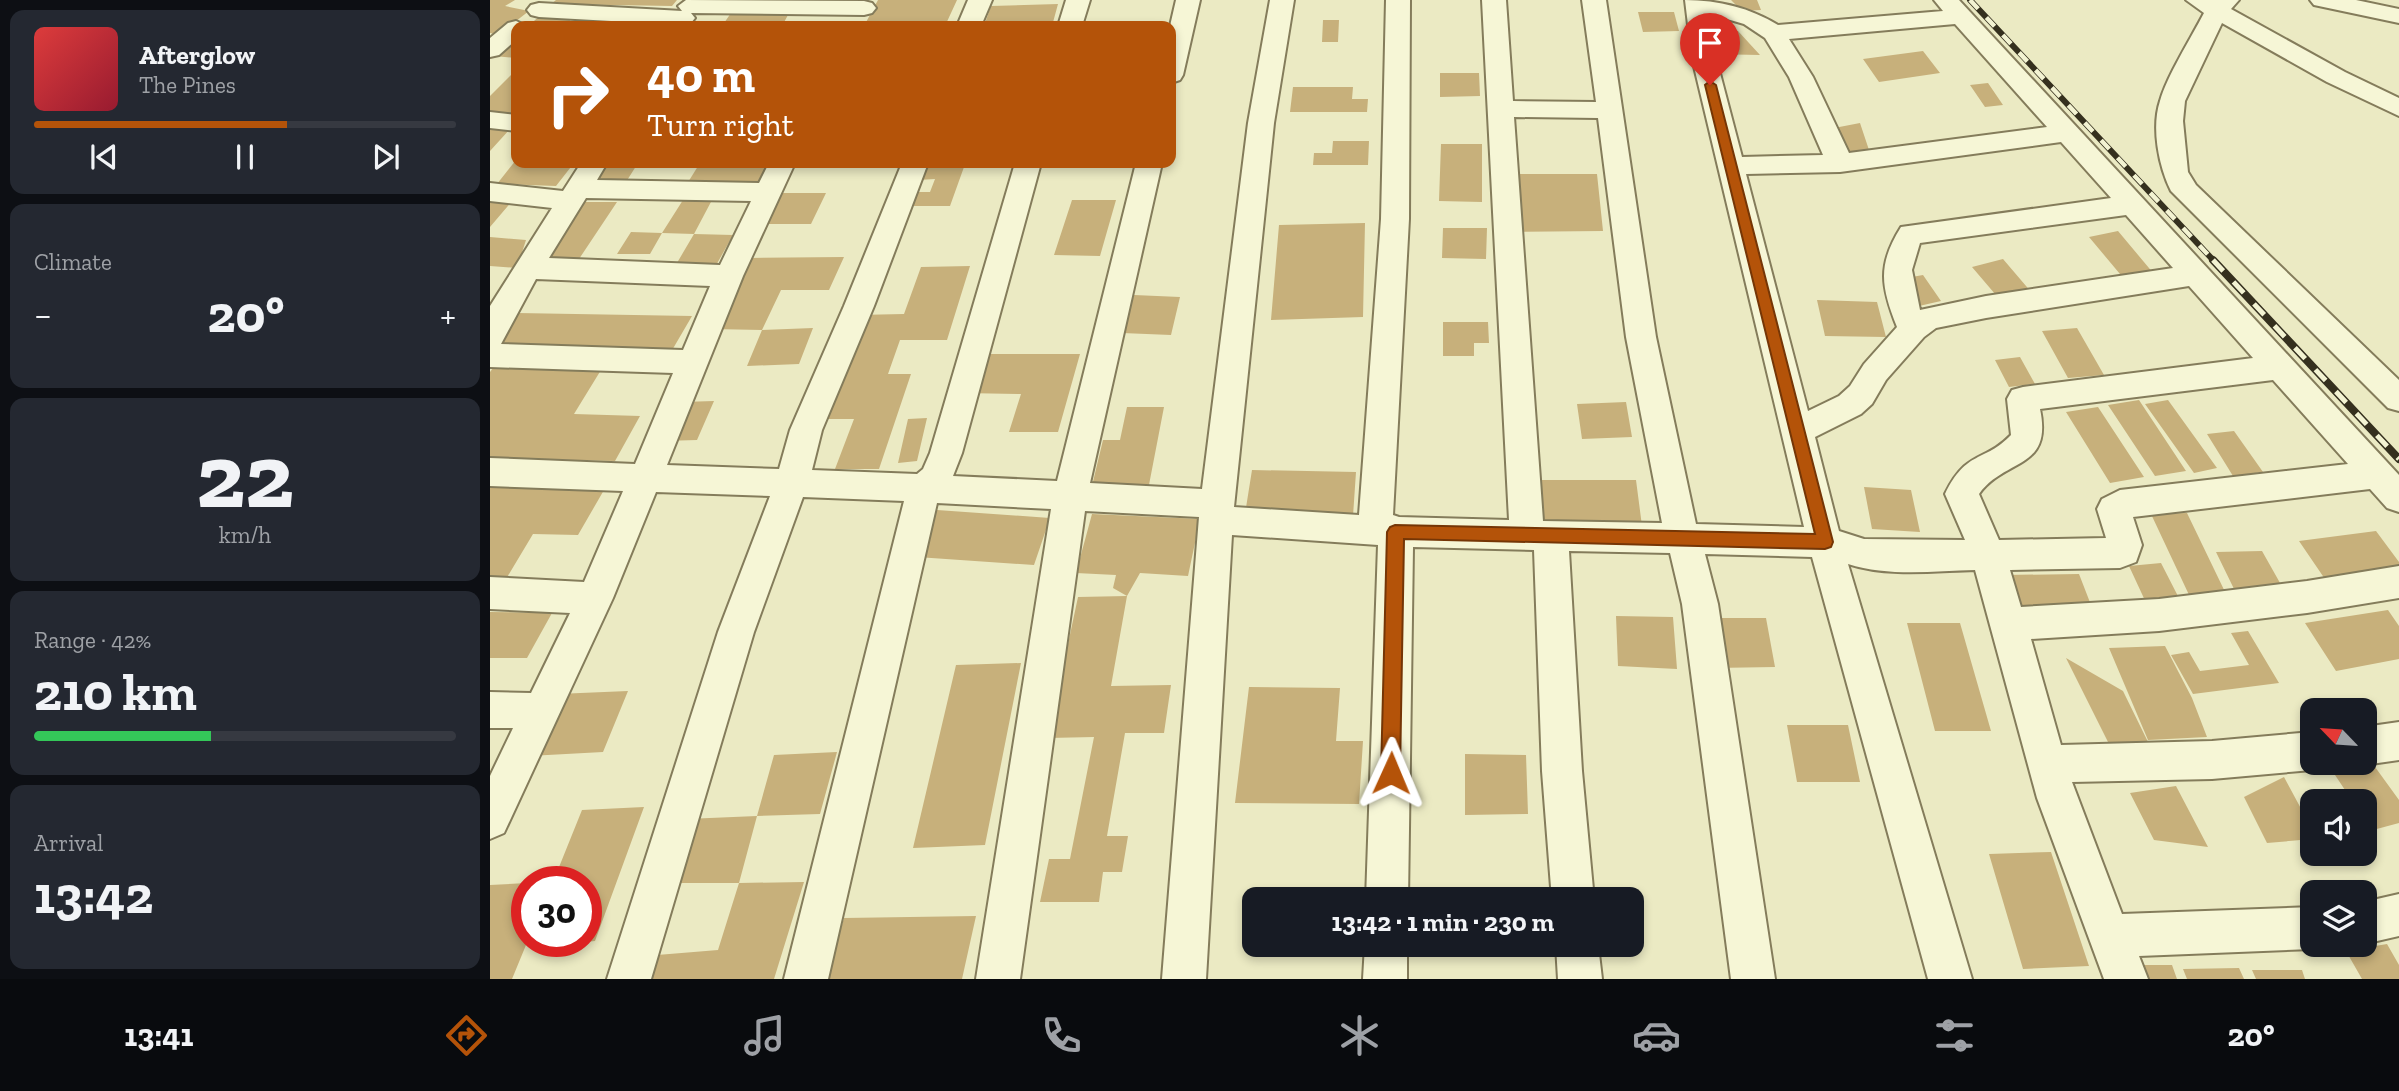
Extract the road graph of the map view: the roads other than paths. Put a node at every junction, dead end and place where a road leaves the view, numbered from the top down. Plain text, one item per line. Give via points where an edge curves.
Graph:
1 (980, 0) edge
2 (1079, 0) edge
3 (1188, 0) edge
4 (1282, 0) edge
5 (1398, 0) edge
6 (1494, 0) edge
7 (1594, 0) edge
8 (2322, 0) edge
9 (1697, 2) edge
10 (537, 3) edge
11 (2213, 4) edge
12 (1954, 8) edge
13 (862, 11) edge
14 (686, 12) edge
15 (2399, 16) edge
16 (519, 21) edge
17 (970, 21) edge
18 (1072, 21) edge
19 (1774, 33) junction
20 (501, 40) edge
21 (1176, 53) edge
22 (511, 55) edge
23 (2399, 108) edge
24 (1500, 109) junction
25 (1609, 110) junction
26 (490, 120) edge
27 (511, 122) edge
28 (2067, 133) junction
29 (1840, 163) junction
30 (1730, 166) junction
31 (591, 168) edge
32 (780, 168) edge
33 (913, 168) edge
34 (1027, 168) edge
35 (1148, 168) edge
36 (490, 192) edge
37 (769, 192) junction
38 (574, 195) junction
39 (2132, 205) junction
40 (525, 272) junction
41 (490, 274) edge
42 (2196, 275) junction
43 (729, 276) junction
44 (1913, 329) junction
45 (490, 337) edge
46 (490, 355) edge
47 (694, 362) junction
48 (2279, 367) junction
49 (2399, 400) edge
50 (1797, 432) junction
51 (490, 472) edge
52 (643, 479) junction
53 (792, 483) junction
54 (2388, 486) edge
55 (925, 488) junction
56 (1070, 496) junction
57 (1218, 512) junction
58 (1395, 532) junction
59 (1539, 534) junction
60 (1682, 540) junction
61 (1825, 542) junction
62 (1989, 556) junction
63 (2399, 582) edge
64 (490, 593) edge
65 (594, 598) junction
66 (2008, 624) junction
67 (490, 710) edge
68 (542, 711) junction
69 (2399, 741) edge
70 (2377, 744) edge
71 (2300, 752) edge
72 (2046, 764) junction
73 (490, 819) edge
74 (1387, 887) edge
75 (1572, 887) edge
76 (2399, 915) edge
77 (2377, 919) edge
78 (2300, 928) edge
79 (2109, 936) junction
80 (1386, 957) edge
81 (1578, 957) edge
82 (629, 979) edge
83 (806, 979) edge
84 (998, 979) edge
85 (1184, 979) edge
86 (1385, 979) edge
87 (1580, 979) edge
88 (1753, 979) edge
89 (1950, 979) edge
90 (2126, 979) edge

1 - 17 street
2 - 18 street
3 - 21 street
4 - 57 street via 1261,123
5 - 58 street via 1395,219 1376,519
6 - 24 street
7 - 25 street
8 - 15 street
9 - 19 street via 1752,19
9 - 30 street via 1704,58
10 - 14 street
10 - 16 street
11 - 23 street
11 - 49 street via 2172,101 2177,178 2185,191
12 - 19 street
12 - 28 street
13 - 14 street
19 - 29 street via 1801,76
20 - 22 street
24 - 25 street
24 - 59 street
25 - 60 street via 1641,337
26 - 27 street
28 - 29 street
28 - 39 street
29 - 30 street
30 - 50 street
31 - 38 street
32 - 37 street
33 - 53 street via 806,430
34 - 55 street via 946,453
35 - 56 street
36 - 38 street
37 - 38 street
37 - 43 street
38 - 40 street
39 - 42 street
39 - 44 street via 1911,234 1903,245 1896,282
40 - 41 street
40 - 43 street
40 - 45 street
42 - 44 street via 1986,307 1928,319
42 - 48 street
43 - 47 street
44 - 50 street via 1850,405
46 - 47 street
47 - 52 street
48 - 54 street
48 - 62 street via 2023,399 2028,433 2021,450 1990,462 1965,482 1962,494
50 - 61 street
51 - 52 street
52 - 53 street
52 - 65 street
53 - 55 street
53 - 82 street via 736,632
54 - 62 street via 2120,504 2114,509 2125,545 2120,553
55 - 56 street
55 - 83 street
56 - 57 street
56 - 84 street
57 - 58 street
57 - 85 street
58 - 59 street
58 - 74 street
59 - 60 street
59 - 75 street
60 - 61 street
60 - 88 street via 1700,593
61 - 62 street via 1864,554
61 - 89 street
62 - 66 street
63 - 66 street via 2159,615
64 - 65 street
65 - 68 street
66 - 72 street
67 - 68 street
68 - 73 street
69 - 70 street
71 - 72 street via 2212,760
72 - 79 street
76 - 77 street
78 - 79 street
79 - 90 street
80 - 86 street
81 - 87 street

